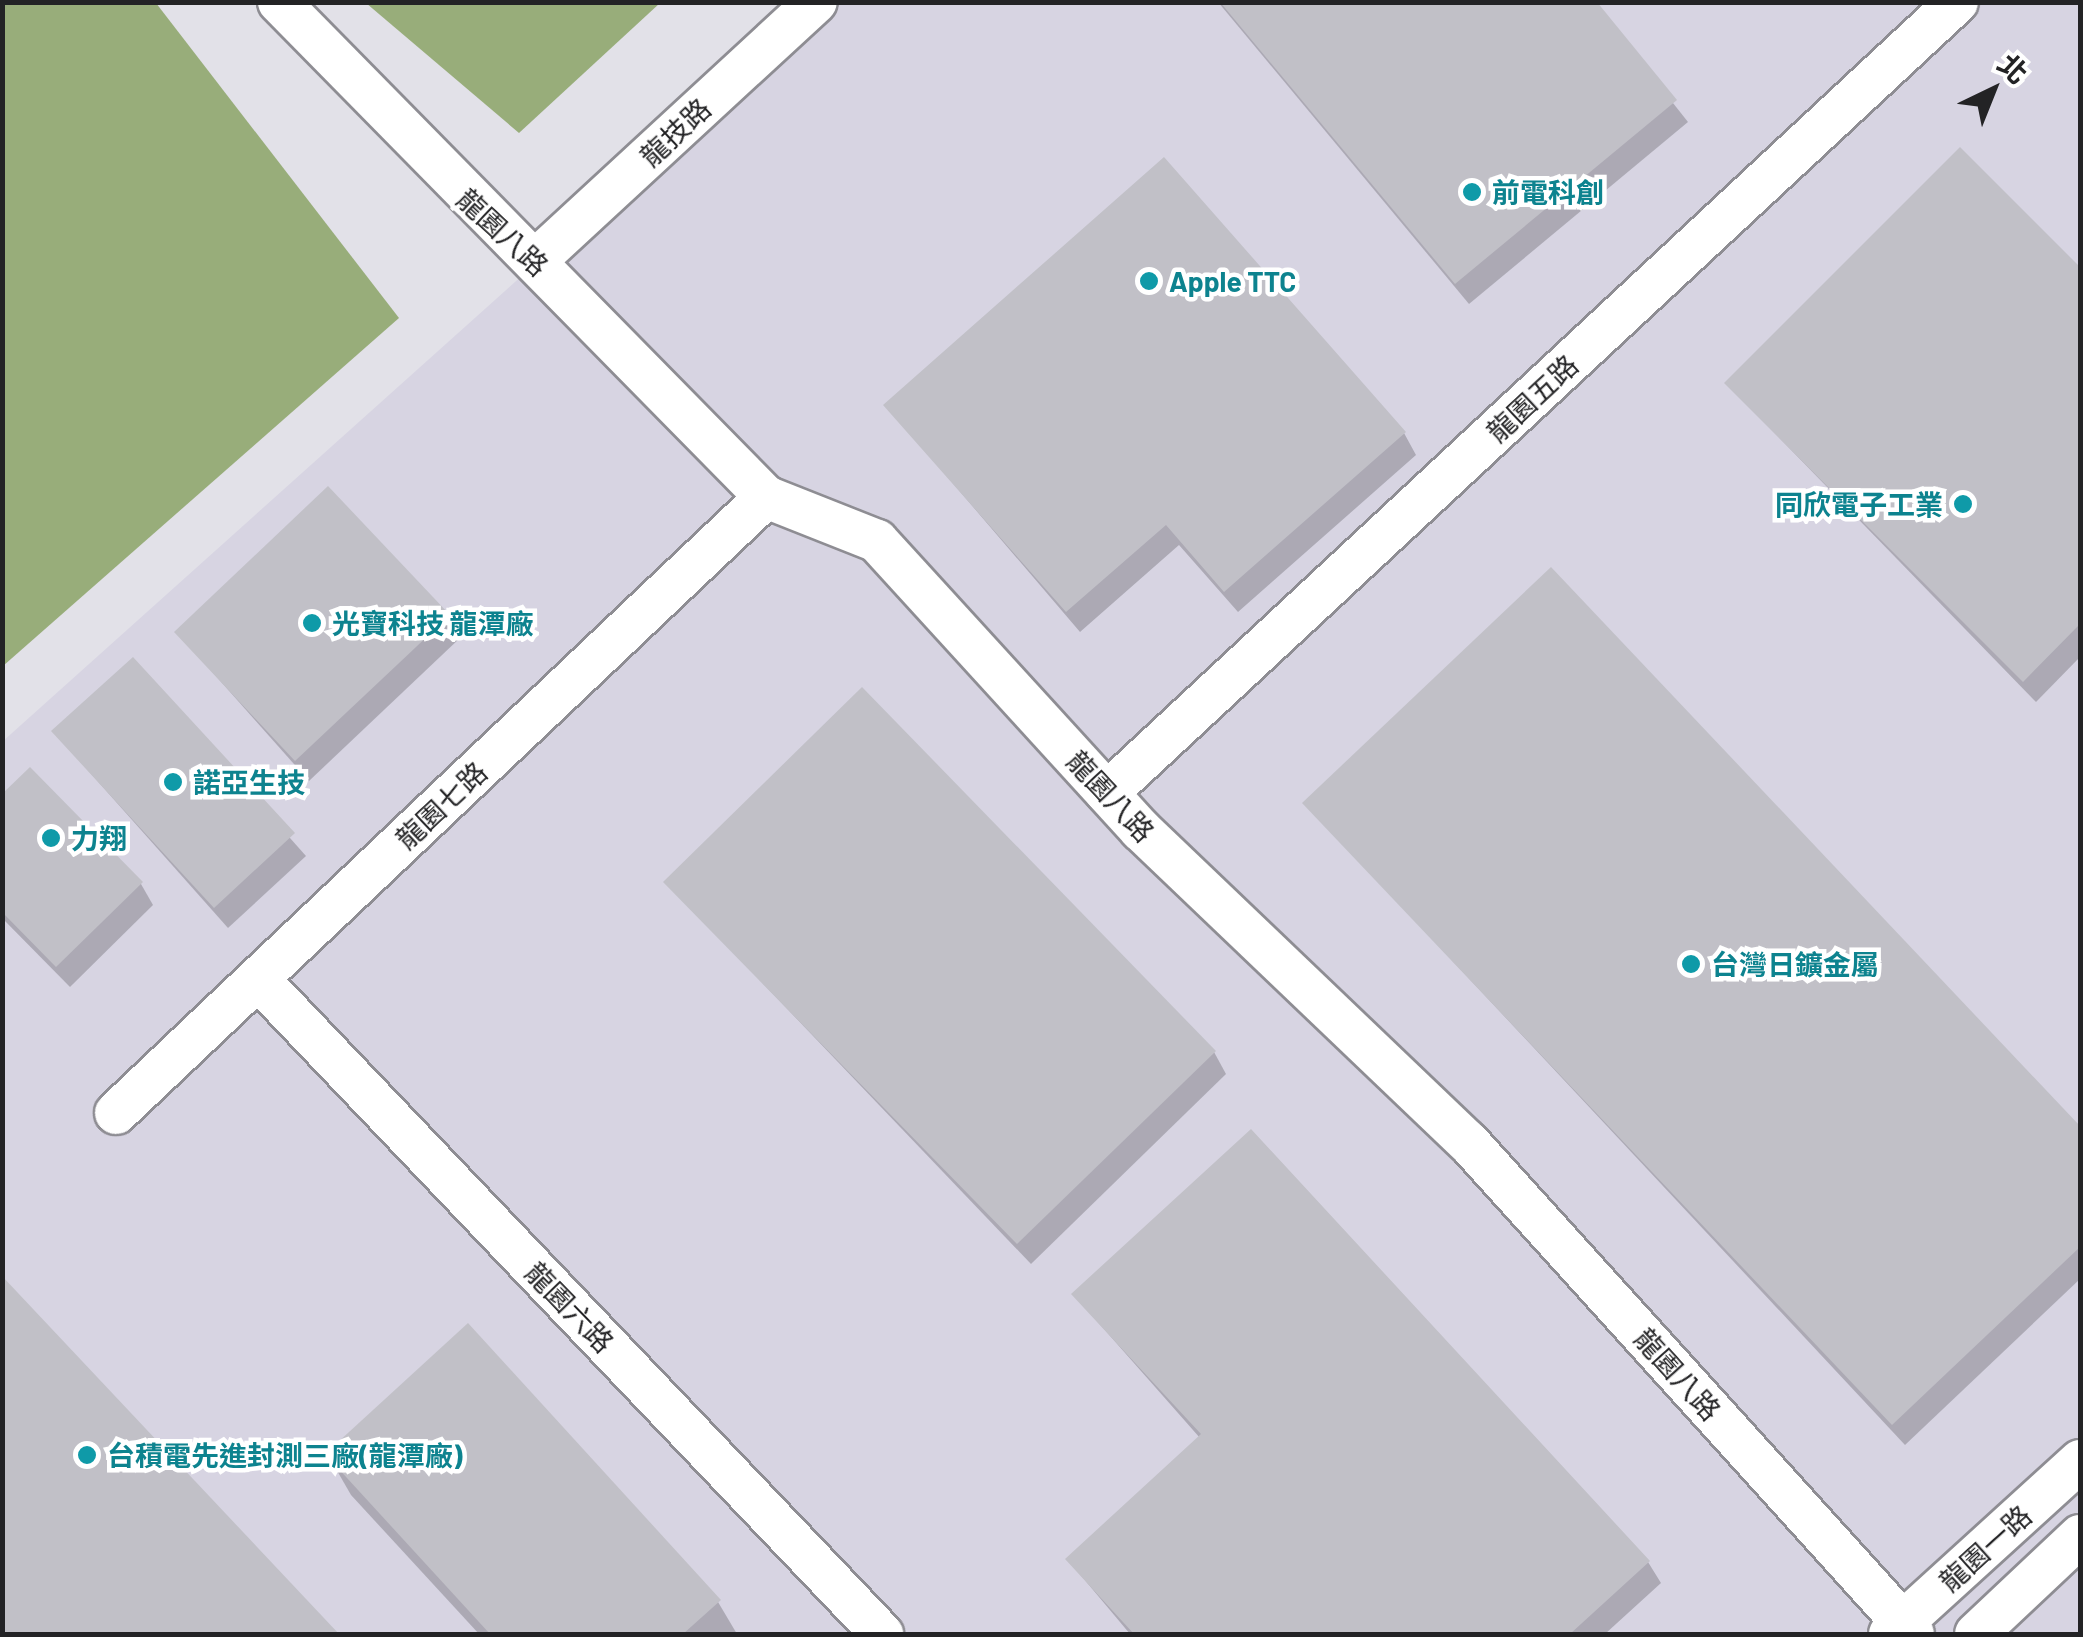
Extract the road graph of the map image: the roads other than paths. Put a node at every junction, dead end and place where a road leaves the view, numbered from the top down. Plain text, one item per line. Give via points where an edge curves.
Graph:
1 (279, 2) edge
2 (816, 2) edge
3 (1956, 2) edge
4 (535, 262) junction
5 (766, 497) junction
6 (1107, 793) junction
7 (258, 979) junction
8 (116, 1114) dead end
9 (2080, 1462) edge
10 (2080, 1536) edge
11 (1901, 1631) edge
12 (882, 1634) edge
13 (1976, 1634) edge

1 - 4 street, 龍園八路
2 - 4 street, 龍技路
3 - 6 street, 龍園五路
4 - 5 street, 龍園八路
5 - 6 street, 龍園八路 via 877,540
5 - 7 street, 龍園七路
6 - 11 street, 龍園八路 via 1468,1142
7 - 8 street, 龍園七路
7 - 12 street, 龍園六路
9 - 11 street, 龍園一路
10 - 13 street, 龍園一路

